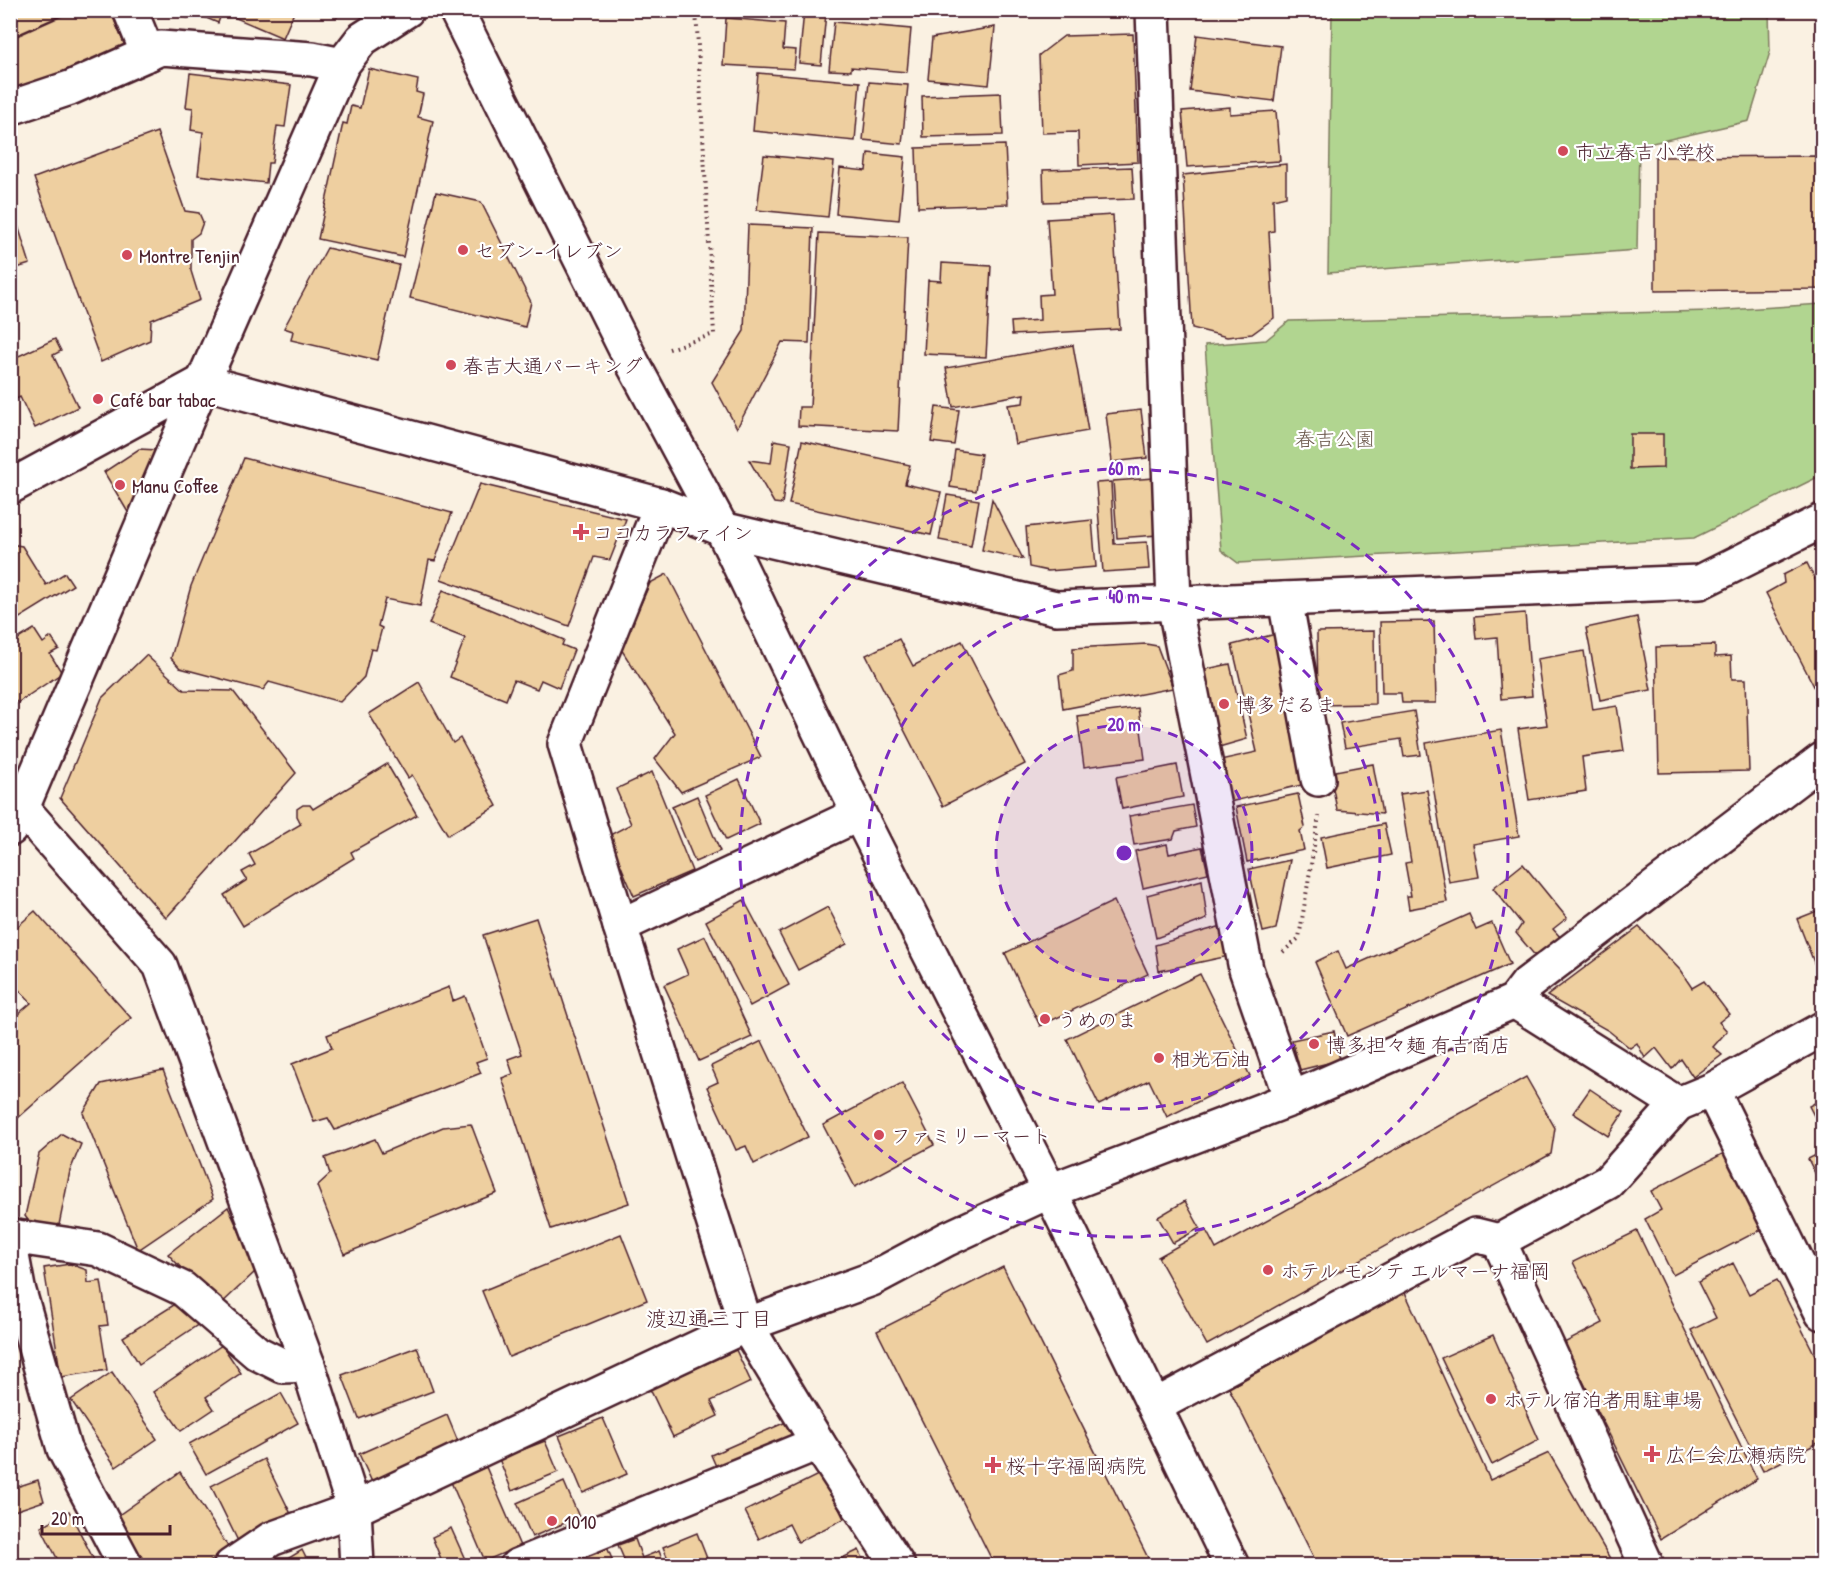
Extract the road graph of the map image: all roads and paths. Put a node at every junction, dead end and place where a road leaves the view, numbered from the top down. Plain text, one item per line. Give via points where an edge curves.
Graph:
1 (129, 10) edge
2 (407, 10) edge
3 (456, 10) edge
4 (696, 10) edge
5 (1154, 10) edge
6 (148, 54) junction
7 (342, 65) junction
8 (10, 108) edge
9 (632, 362) junction
10 (203, 382) junction
11 (10, 487) edge
12 (661, 505) junction
13 (1822, 521) edge
14 (722, 529) junction
15 (1286, 599) junction
16 (1174, 603) junction
17 (1822, 760) edge
18 (1318, 778) joint
19 (14, 808) edge
20 (859, 814) junction
21 (620, 926) junction
22 (1246, 969) junction
23 (1515, 1001) junction
24 (1822, 1029) edge
25 (1712, 1090) junction
26 (1291, 1099) junction
27 (1678, 1104) junction
28 (1050, 1191) junction
29 (10, 1236) edge
30 (1499, 1241) junction
31 (10, 1245) edge
32 (1822, 1313) edge
33 (746, 1325) junction
34 (308, 1365) junction
35 (1155, 1406) junction
36 (818, 1443) junction
37 (354, 1509) junction
38 (126, 1566) edge
39 (231, 1566) edge
40 (357, 1566) edge
41 (517, 1566) edge
42 (898, 1566) edge
43 (1232, 1566) edge
44 (1647, 1566) edge

1 - 6 street
2 - 7 street via 362,39
3 - 9 street
4 - 9 path via 714,334
5 - 16 street
6 - 7 street via 161,48 312,59
6 - 8 street via 70,88
7 - 10 street
9 - 14 street
10 - 11 street
10 - 12 street
10 - 19 street
12 - 14 street
12 - 21 street via 565,744
13 - 15 street via 1700,582
14 - 16 street via 1056,608
14 - 20 street
15 - 16 street
15 - 18 street
16 - 22 street
17 - 23 street via 1527,984
18 - 22 path via 1319,821 1299,938 1282,953
19 - 34 street via 160,965
20 - 21 street
20 - 28 street
21 - 33 street
22 - 26 street
23 - 26 street
23 - 27 street
24 - 25 street
25 - 27 street
25 - 32 street
26 - 28 street
27 - 30 street via 1608,1182
28 - 33 street via 872,1279
28 - 35 street
29 - 34 street via 98,1249 183,1289 256,1353 283,1366
30 - 35 street via 1475,1235
30 - 44 street
31 - 38 street via 18,1288 64,1449
33 - 36 street
33 - 37 street
34 - 37 street
35 - 43 street
36 - 41 street
36 - 42 street
37 - 39 street via 271,1539
37 - 40 street

